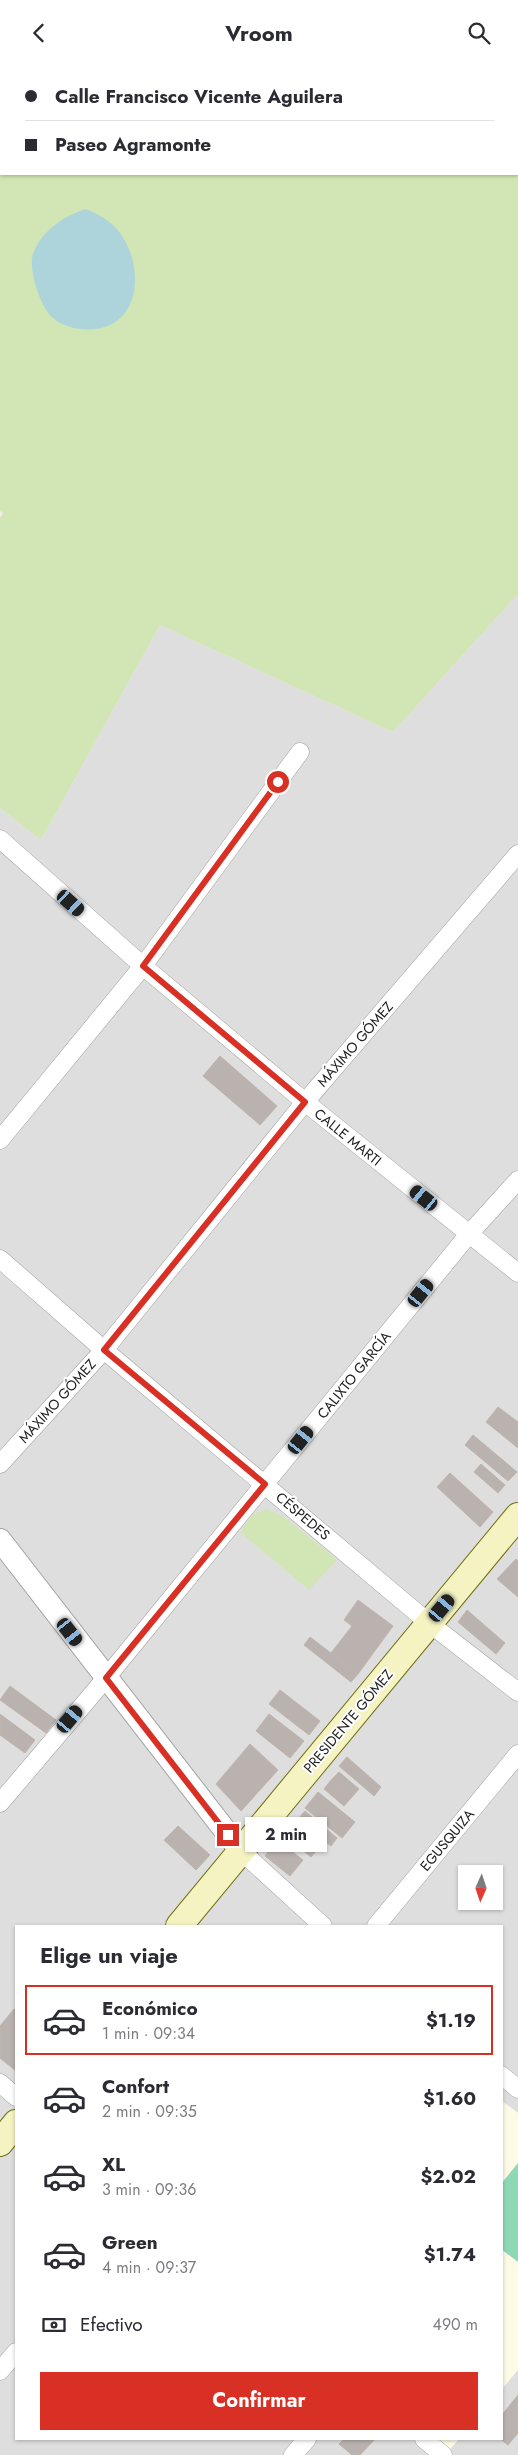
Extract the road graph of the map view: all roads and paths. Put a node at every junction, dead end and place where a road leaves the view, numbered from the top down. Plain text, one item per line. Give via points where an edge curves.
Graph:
1 (300, 752) dead end
2 (0, 839) edge
3 (518, 854) edge
4 (143, 966) junction
5 (305, 1102) junction
6 (0, 1140) edge
7 (518, 1179) edge
8 (469, 1234) junction
9 (0, 1259) edge
10 (518, 1273) edge
11 (104, 1350) junction
12 (0, 1465) edge
13 (265, 1484) junction
14 (518, 1516) edge
15 (0, 1540) edge
16 (429, 1623) junction
17 (106, 1678) junction
18 (518, 1692) edge
19 (518, 1754) edge
20 (0, 1803) edge
21 (241, 1851) junction
22 (180, 1925) edge
23 (322, 1925) edge
24 (377, 1925) edge
25 (503, 2077) edge
26 (0, 2083) edge
27 (518, 2089) edge
28 (15, 2096) edge
29 (15, 2124) edge
30 (0, 2143) edge
31 (15, 2353) edge
32 (0, 2371) edge
33 (305, 2440) edge
34 (425, 2440) edge
35 (293, 2455) edge
36 (443, 2455) edge

1 - 4 street
2 - 4 street, CALLE MARTI
3 - 5 street, MÁXIMO GÓMEZ
4 - 5 street, CALLE MARTI
4 - 6 street
5 - 8 street, CALLE MARTI
5 - 11 street, MÁXIMO GÓMEZ
7 - 8 street, CALIXTO GARCÍA
8 - 10 street, CALLE MARTI
8 - 13 street, CALIXTO GARCÍA
9 - 11 street, CÉSPEDES
11 - 12 street, MÁXIMO GÓMEZ
11 - 13 street, CÉSPEDES
13 - 16 street, CÉSPEDES
13 - 17 street, CALIXTO GARCÍA
14 - 16 main road, PRESIDENTE GÓMEZ
15 - 17 street
16 - 18 street, CÉSPEDES
16 - 21 main road, PRESIDENTE GÓMEZ
17 - 20 street, CALIXTO GARCÍA
17 - 21 street
19 - 24 street, EGUSQUIZA
21 - 22 main road, PRESIDENTE GÓMEZ
21 - 23 street
25 - 27 street
26 - 28 street
29 - 30 main road
31 - 32 street
33 - 35 street
34 - 36 street

